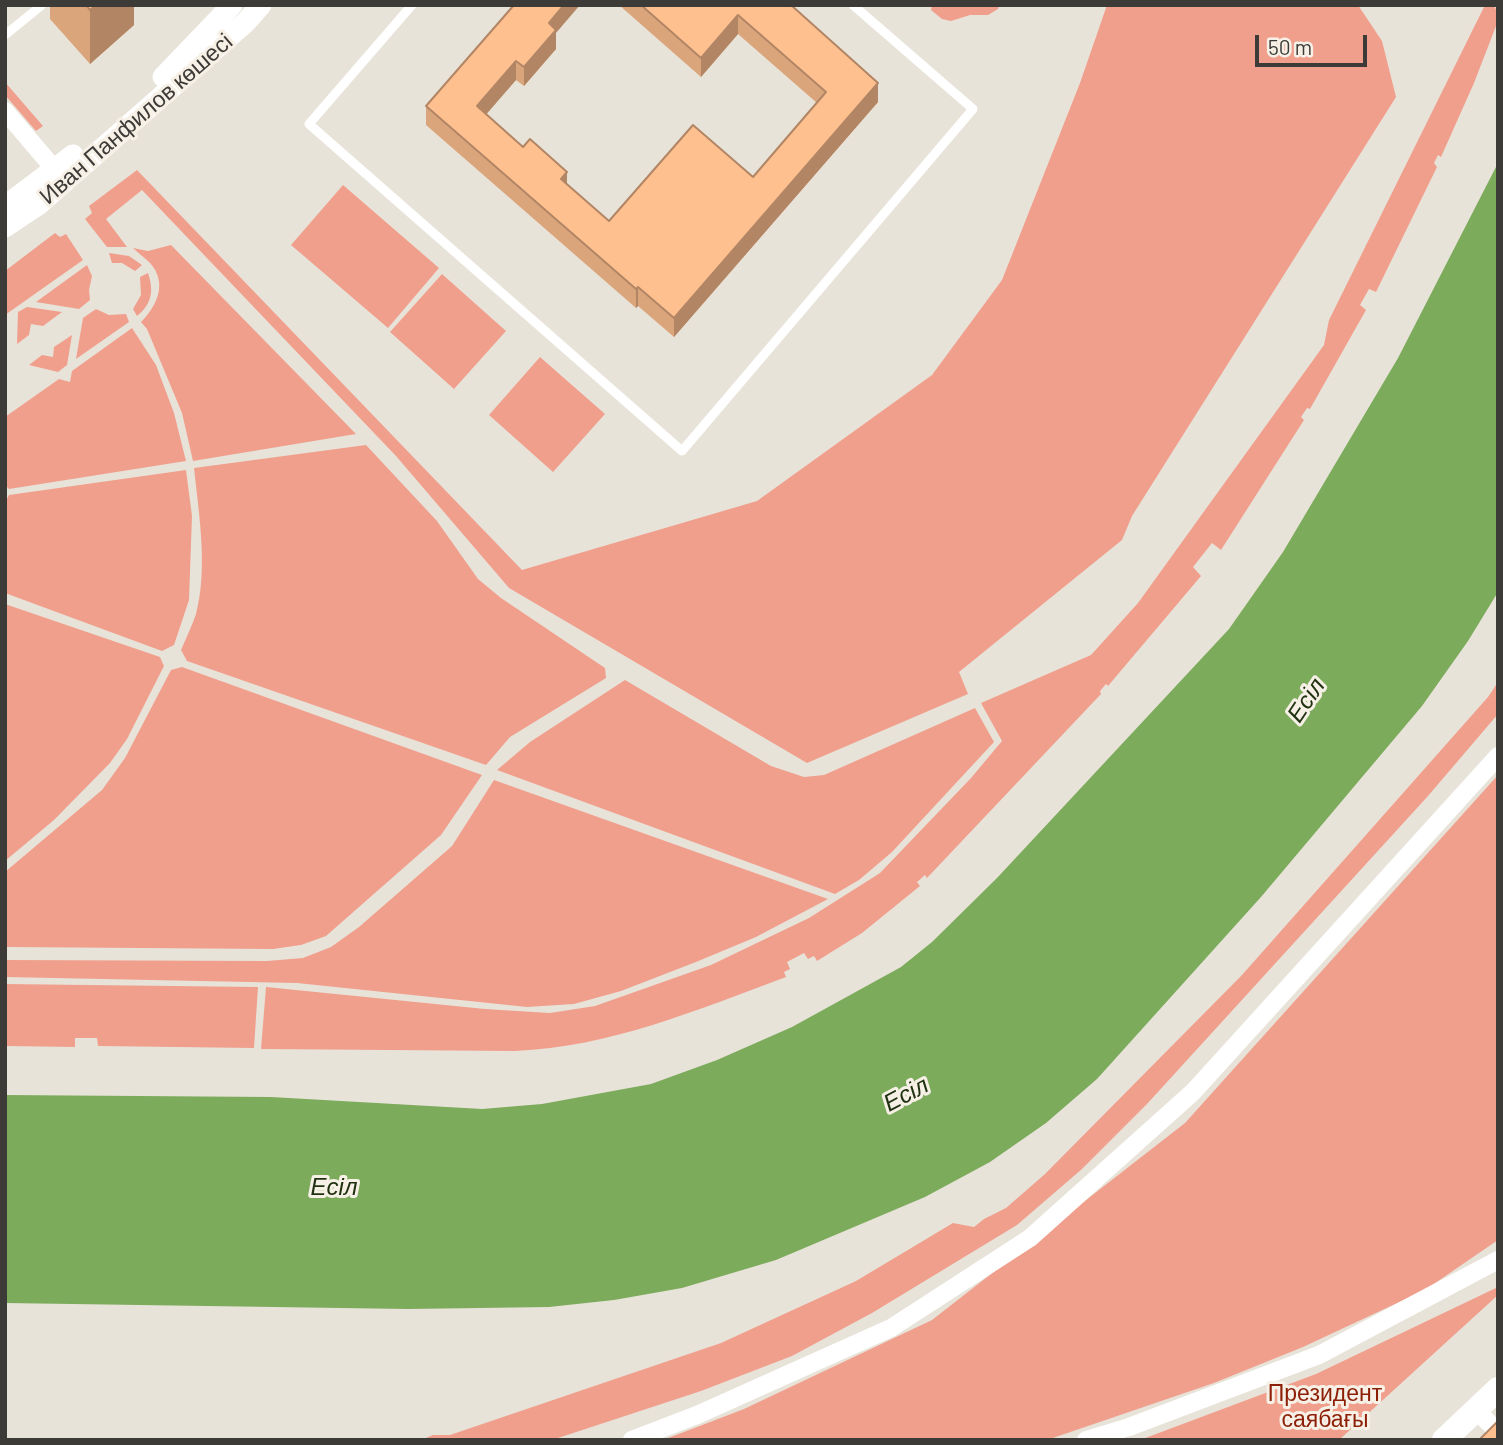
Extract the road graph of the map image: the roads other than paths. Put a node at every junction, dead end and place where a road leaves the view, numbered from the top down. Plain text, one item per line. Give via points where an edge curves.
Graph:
1 (42, 5) edge
2 (232, 5) edge
3 (261, 5) edge
4 (412, 5) edge
5 (853, 5) edge
6 (5, 35) edge
7 (5, 111) edge
8 (60, 175) junction
9 (5, 206) edge
10 (5, 227) edge
11 (1498, 756) edge
12 (1498, 1259) edge
13 (1498, 1389) edge
14 (1476, 1411) junction
15 (1498, 1432) edge
16 (632, 1440) edge
17 (1086, 1440) edge
18 (1444, 1440) edge

1 - 6 lane
2 - 8 street, Иван Панфилов көшесі via 174,68
3 - 8 street, Иван Панфилов көшесі via 236,31
4 - 5 lane via 309,124 682,451 972,108
7 - 8 street
8 - 9 street, Иван Панфилов көшесі
8 - 10 street, Иван Панфилов көшесі via 38,205
11 - 16 street via 1193,1092 1030,1238 891,1328
12 - 17 street via 1320,1355
13 - 14 main road
14 - 15 street
14 - 18 main road

